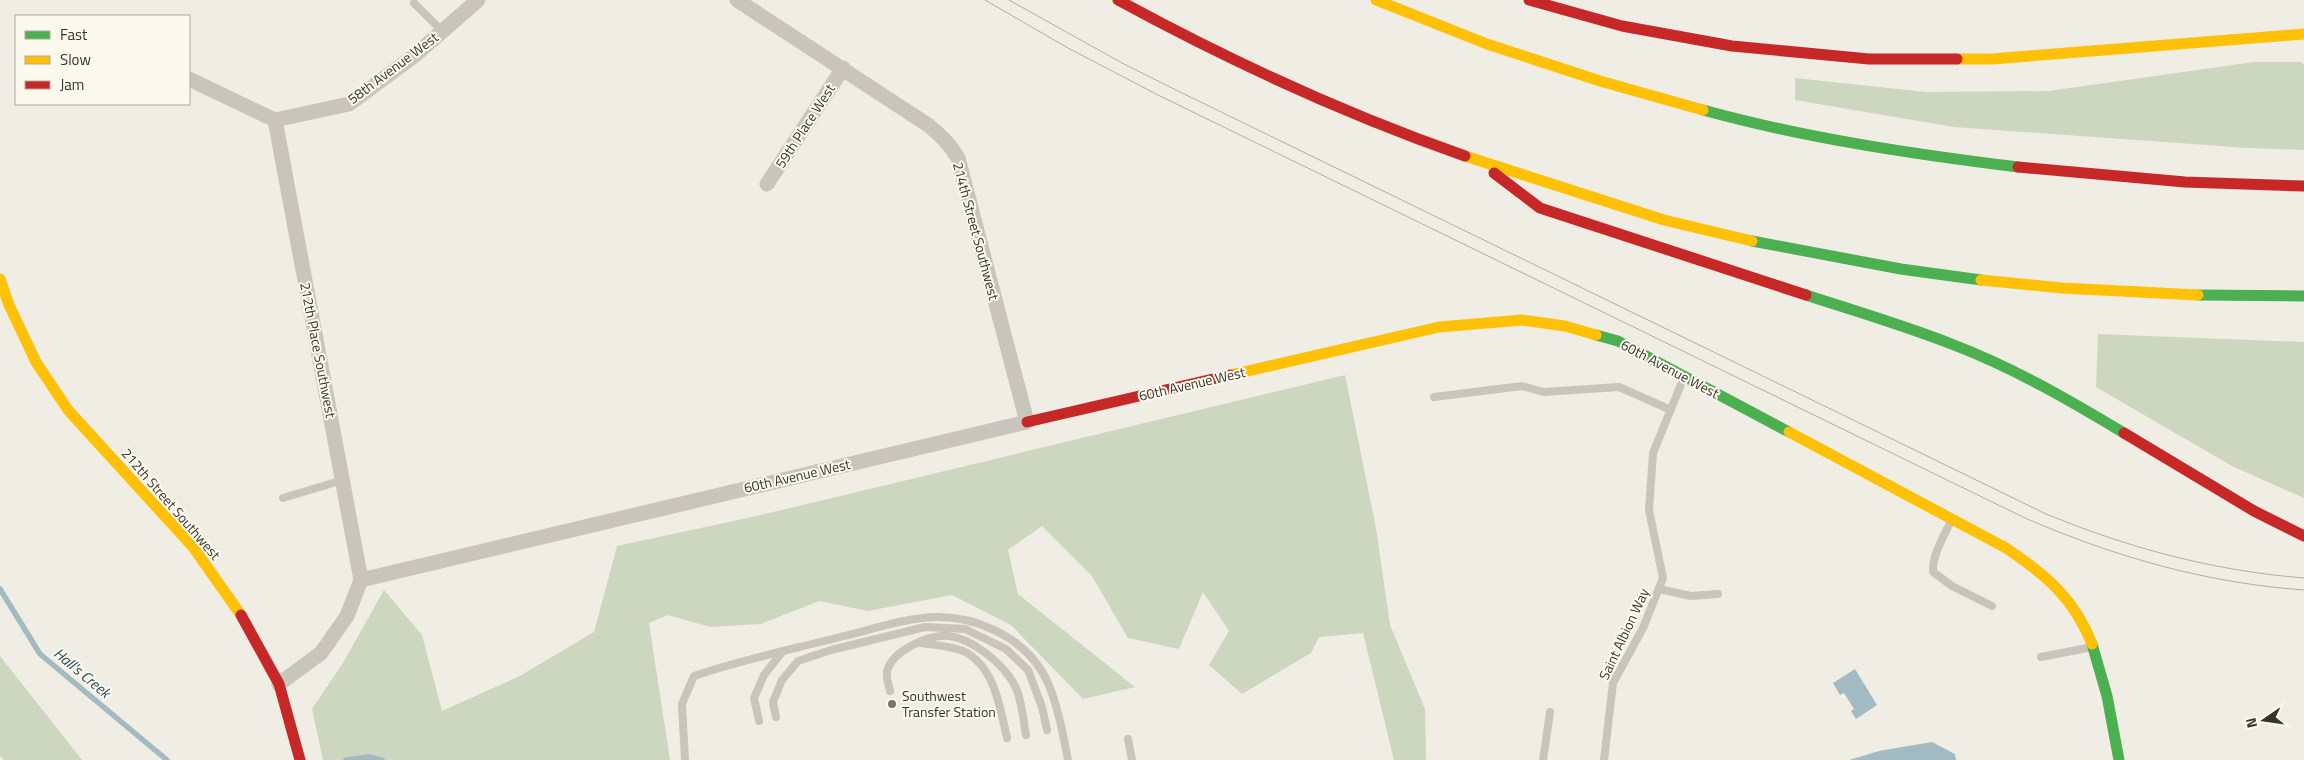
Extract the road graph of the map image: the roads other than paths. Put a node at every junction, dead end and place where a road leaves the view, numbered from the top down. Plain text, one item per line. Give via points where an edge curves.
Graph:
1 (478, 0) edge
2 (737, 0) edge
3 (1118, 0) edge
4 (1376, 0) edge
5 (1529, 0) edge
6 (414, 3) dead end
7 (442, 31) junction
8 (2304, 34) edge
9 (844, 68) junction
10 (190, 79) edge
11 (275, 120) junction
12 (1479, 162) junction
13 (767, 184) dead end
14 (2304, 186) edge
15 (0, 279) edge
16 (2304, 296) edge
17 (1685, 376) junction
18 (1434, 397) dead end
19 (1670, 410) junction
20 (1027, 422) junction
21 (343, 480) junction
22 (283, 498) dead end
23 (1952, 519) junction
24 (2304, 536) edge
25 (1663, 578) junction
26 (361, 580) junction
27 (1659, 589) junction
28 (1673, 592) junction
29 (1718, 594) dead end
30 (1992, 606) dead end
31 (914, 643) junction
32 (2092, 647) junction
33 (783, 651) junction
34 (2041, 657) dead end
35 (279, 684) junction
36 (890, 691) dead end
37 (1550, 712) dead end
38 (776, 717) dead end
39 (759, 721) dead end
40 (1047, 730) dead end
41 (1026, 734) dead end
42 (1007, 738) dead end
43 (1128, 738) dead end
44 (300, 760) edge
45 (685, 760) edge
46 (1068, 760) edge
47 (1132, 760) edge
48 (1543, 760) edge
49 (1604, 760) edge
50 (2119, 760) edge

1 - 7 street, 58th Avenue West
2 - 9 street, 214th Street Southwest
3 - 12 main road via 1271,78 1414,139
4 - 14 main road via 1567,71 1688,106 1796,132 1963,162 2100,178
5 - 8 main road via 1622,26 1732,46 1869,59 1992,59
6 - 7 lane
7 - 11 street, 58th Avenue West via 350,104
9 - 13 street, 59th Place West
9 - 20 street, 214th Street Southwest via 938,133 958,158
10 - 11 street
11 - 21 street, 212th Place Southwest
12 - 16 main road via 1664,220 1870,264 2095,291
12 - 24 main road via 1540,208 1871,316 2003,366 2068,399 2254,511
15 - 35 main road, 212th Street Southwest via 36,362 68,410 193,547 238,608
17 - 19 lane, Saint Albion Way
17 - 20 main road, 60th Avenue West via 1618,341 1565,326 1522,320 1482,322 1439,327
17 - 23 main road, 60th Avenue West
18 - 19 lane via 1522,386 1544,392 1619,387
19 - 25 lane, Saint Albion Way via 1653,454 1649,510
20 - 26 street, 60th Avenue West
21 - 22 lane
21 - 26 street, 212th Place Southwest
23 - 30 lane via 1940,542 1933,572 1952,586
23 - 32 main road, 60th Avenue West via 2006,548 2043,573 2066,596 2086,627
25 - 27 lane, Saint Albion Way
25 - 28 lane
26 - 35 street via 347,616 322,653
27 - 28 lane
27 - 49 lane, Saint Albion Way via 1643,628 1613,683
28 - 29 lane via 1691,596
31 - 36 lane via 893,658 886,673
31 - 41 lane via 949,636 980,648 1002,668 1015,686
31 - 42 lane via 963,651 982,665 1001,707
32 - 34 lane
32 - 50 main road, 60th Avenue West via 2100,669
33 - 39 lane via 764,675 754,698
33 - 45 lane via 694,676 682,704
33 - 46 lane via 921,618 959,618 983,624 1010,639 1039,668 1056,707
35 - 44 main road, 212th Street Southwest
37 - 48 lane
38 - 40 lane via 773,702 782,680 798,661 925,626 966,629 1006,649 1028,670
43 - 47 lane

